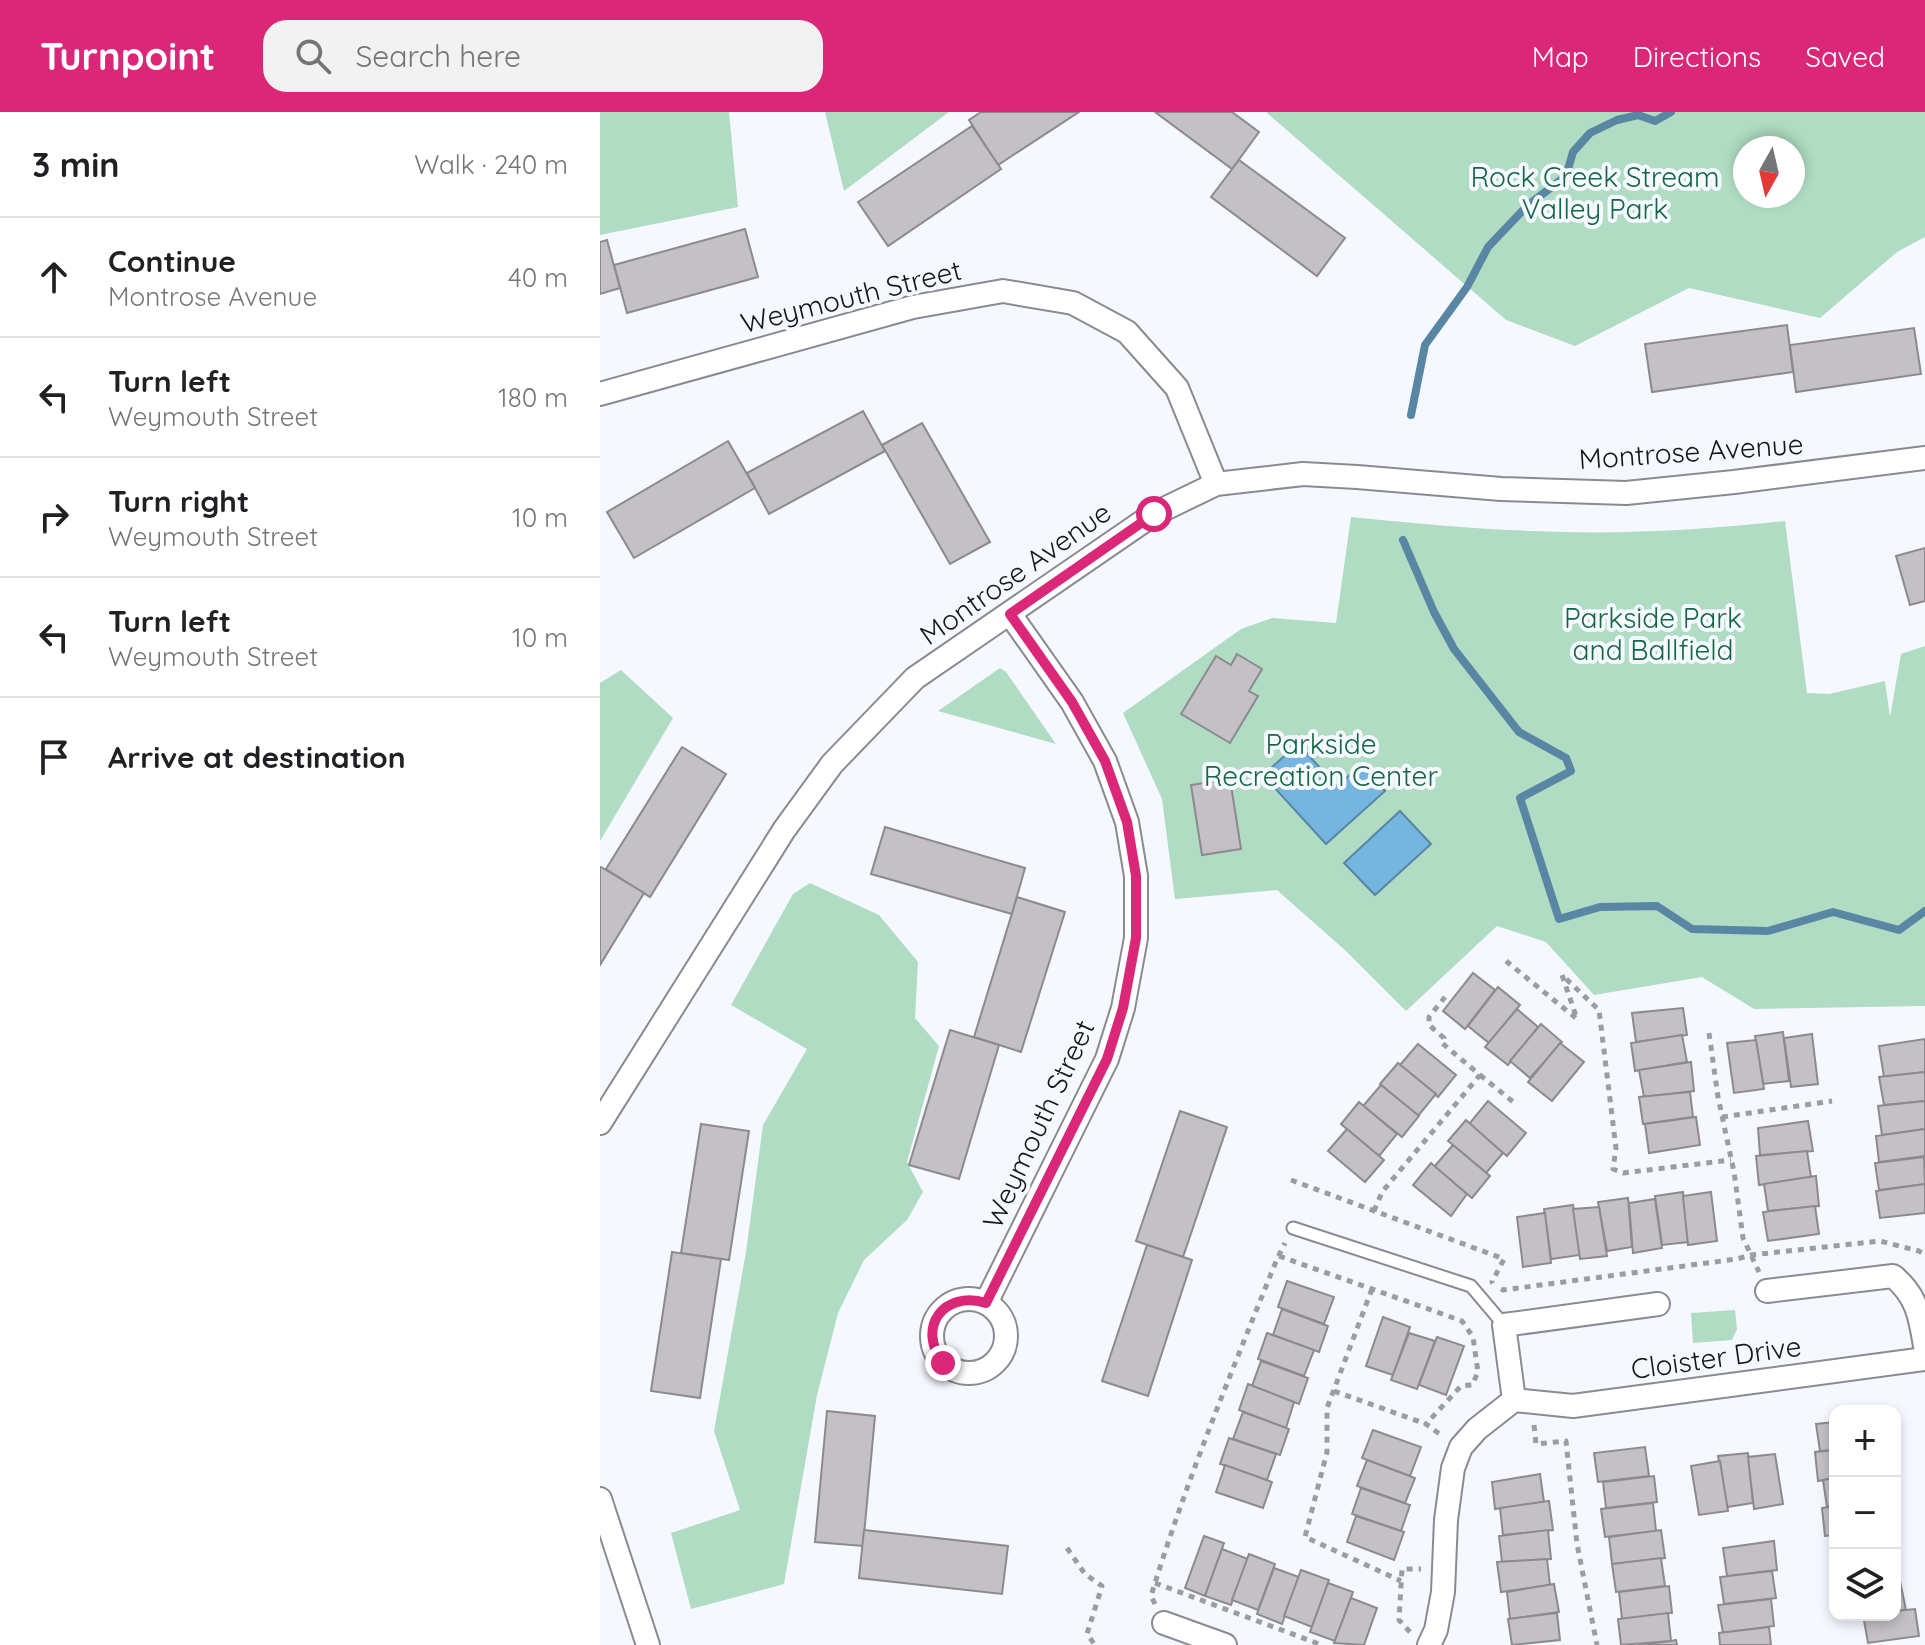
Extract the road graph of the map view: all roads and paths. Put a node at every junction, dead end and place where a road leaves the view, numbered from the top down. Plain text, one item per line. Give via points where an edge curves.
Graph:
1 (600, 394) edge
2 (1925, 458) edge
3 (1216, 484) junction
4 (1010, 614) junction
5 (1506, 961) dead end
6 (1445, 997) dead end
7 (1709, 1033) dead end
8 (1480, 1075) junction
9 (1832, 1101) dead end
10 (1517, 1105) dead end
11 (1722, 1117) junction
12 (600, 1123) edge
13 (1731, 1160) junction
14 (1291, 1180) dead end
15 (1374, 1211) junction
16 (1293, 1228) joint
17 (1751, 1255) junction
18 (1925, 1255) edge
19 (1279, 1256) junction
20 (1372, 1289) junction
21 (1767, 1291) joint
22 (986, 1303) dead end
23 (1658, 1304) dead end
24 (1504, 1325) junction
25 (1925, 1346) edge
26 (1925, 1359) edge
27 (1334, 1391) junction
28 (1514, 1400) junction
29 (1534, 1420) dead end
30 (1426, 1424) junction
31 (1449, 1441) dead end
32 (600, 1499) edge
33 (1067, 1548) dead end
34 (1422, 1570) dead end
35 (1401, 1581) junction
36 (1155, 1583) junction
37 (1164, 1623) joint
38 (1422, 1640) edge
39 (648, 1645) edge
40 (1095, 1645) edge
41 (1225, 1645) edge
42 (1322, 1645) edge
43 (1597, 1645) edge

1 - 3 street, Weymouth Street via 913,307 1003,291 1073,303 1127,332 1177,388
2 - 3 street, Montrose Avenue via 1626,493 1303,474
3 - 4 street, Montrose Avenue via 1154,514
4 - 12 street, Montrose Avenue via 915,678 832,764 784,830
4 - 22 street, Weymouth Street via 1072,702 1105,761 1127,822 1136,876 1136,938 1107,1059
5 - 13 path via 1577,1019 1562,975 1599,1010 1616,1148 1613,1169 1623,1173
6 - 8 path via 1429,1025
7 - 11 path
8 - 10 path
8 - 15 path via 1382,1192
9 - 11 path
11 - 13 path
13 - 17 path via 1743,1238
14 - 15 path
15 - 17 path via 1504,1259 1492,1282 1503,1290
16 - 19 path
16 - 24 lane via 1471,1286
17 - 18 path via 1880,1241
17 - 21 path
19 - 20 path
19 - 36 path
20 - 27 path
20 - 30 path via 1462,1321 1473,1337 1478,1372 1472,1385 1461,1386
21 - 25 street, Cloister Drive via 1893,1276 1907,1288 1918,1310
23 - 24 street
24 - 28 street
26 - 28 street, Cloister Drive via 1573,1406
27 - 30 path
27 - 35 path via 1327,1408 1327,1452 1305,1537
28 - 38 street via 1461,1447 1453,1468 1436,1630
29 - 43 path via 1536,1444 1566,1441 1577,1544
30 - 31 path
32 - 39 street
33 - 40 path via 1085,1574 1102,1586 1087,1634
34 - 35 path via 1402,1569
35 - 38 path via 1399,1620
36 - 37 path via 1151,1596
36 - 42 path
37 - 41 street

